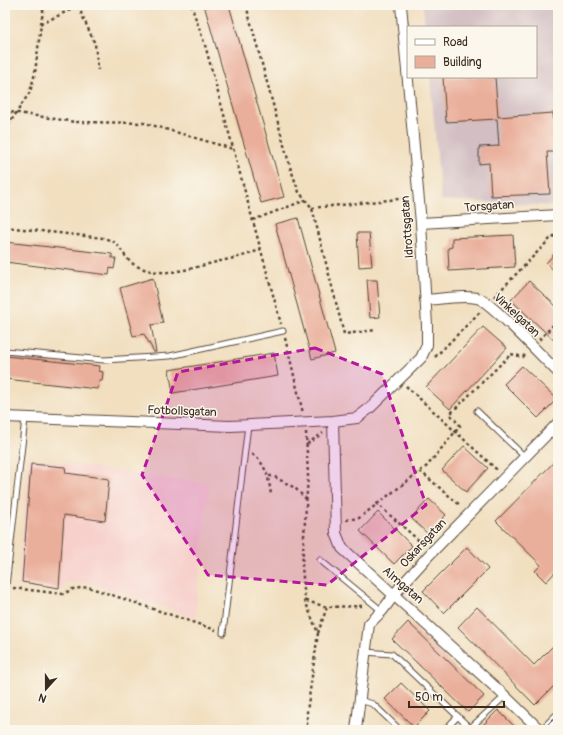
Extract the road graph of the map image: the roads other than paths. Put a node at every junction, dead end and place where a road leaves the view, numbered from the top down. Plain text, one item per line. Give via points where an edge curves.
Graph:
1 (401, 5) edge
2 (407, 73) edge
3 (407, 78) edge
4 (558, 215) edge
5 (421, 223) junction
6 (425, 300) junction
7 (283, 331) road end
8 (5, 350) edge
9 (558, 372) edge
10 (477, 411) dead end
11 (5, 417) edge
12 (357, 418) joint
13 (25, 419) junction
14 (333, 422) junction
15 (558, 423) edge
16 (248, 425) junction
17 (525, 457) junction
18 (320, 560) dead end
19 (6, 586) edge
20 (395, 594) junction
21 (382, 611) junction
22 (223, 633) road end
23 (365, 652) junction
24 (505, 696) junction
25 (359, 700) junction
26 (458, 716) junction
27 (558, 718) edge
28 (469, 729) edge
29 (356, 730) edge
30 (400, 730) edge
31 (445, 730) edge
32 (540, 730) edge
33 (546, 730) edge

1 - 2 street, Idrottsgatan
3 - 5 street, Idrottsgatan
4 - 5 street, Torsgatan
5 - 6 street, Idrottsgatan
6 - 9 street, Vinkelgatan via 478,298
6 - 12 street, Idrottsgatan via 426,351
7 - 8 lane via 170,356 104,360
10 - 17 lane
11 - 13 street, Fotbollsgatan
12 - 14 street, Fotbollsgatan
13 - 16 street, Fotbollsgatan
13 - 19 lane
14 - 16 street, Fotbollsgatan
14 - 20 street, Almgatan via 336,526 339,542 347,554
15 - 17 street, Oskarsgatan
16 - 22 lane
17 - 20 street, Oskarsgatan via 430,554
18 - 21 lane
20 - 21 street, Oskarsgatan
20 - 24 street, Almgatan
21 - 23 street, Oskarsgatan via 369,624
23 - 25 street, Oskarsgatan
23 - 26 lane via 392,654
24 - 28 lane
24 - 32 street, Almgatan
25 - 29 street, Oskarsgatan
25 - 30 lane via 373,704
26 - 28 lane
26 - 31 lane
27 - 33 street

